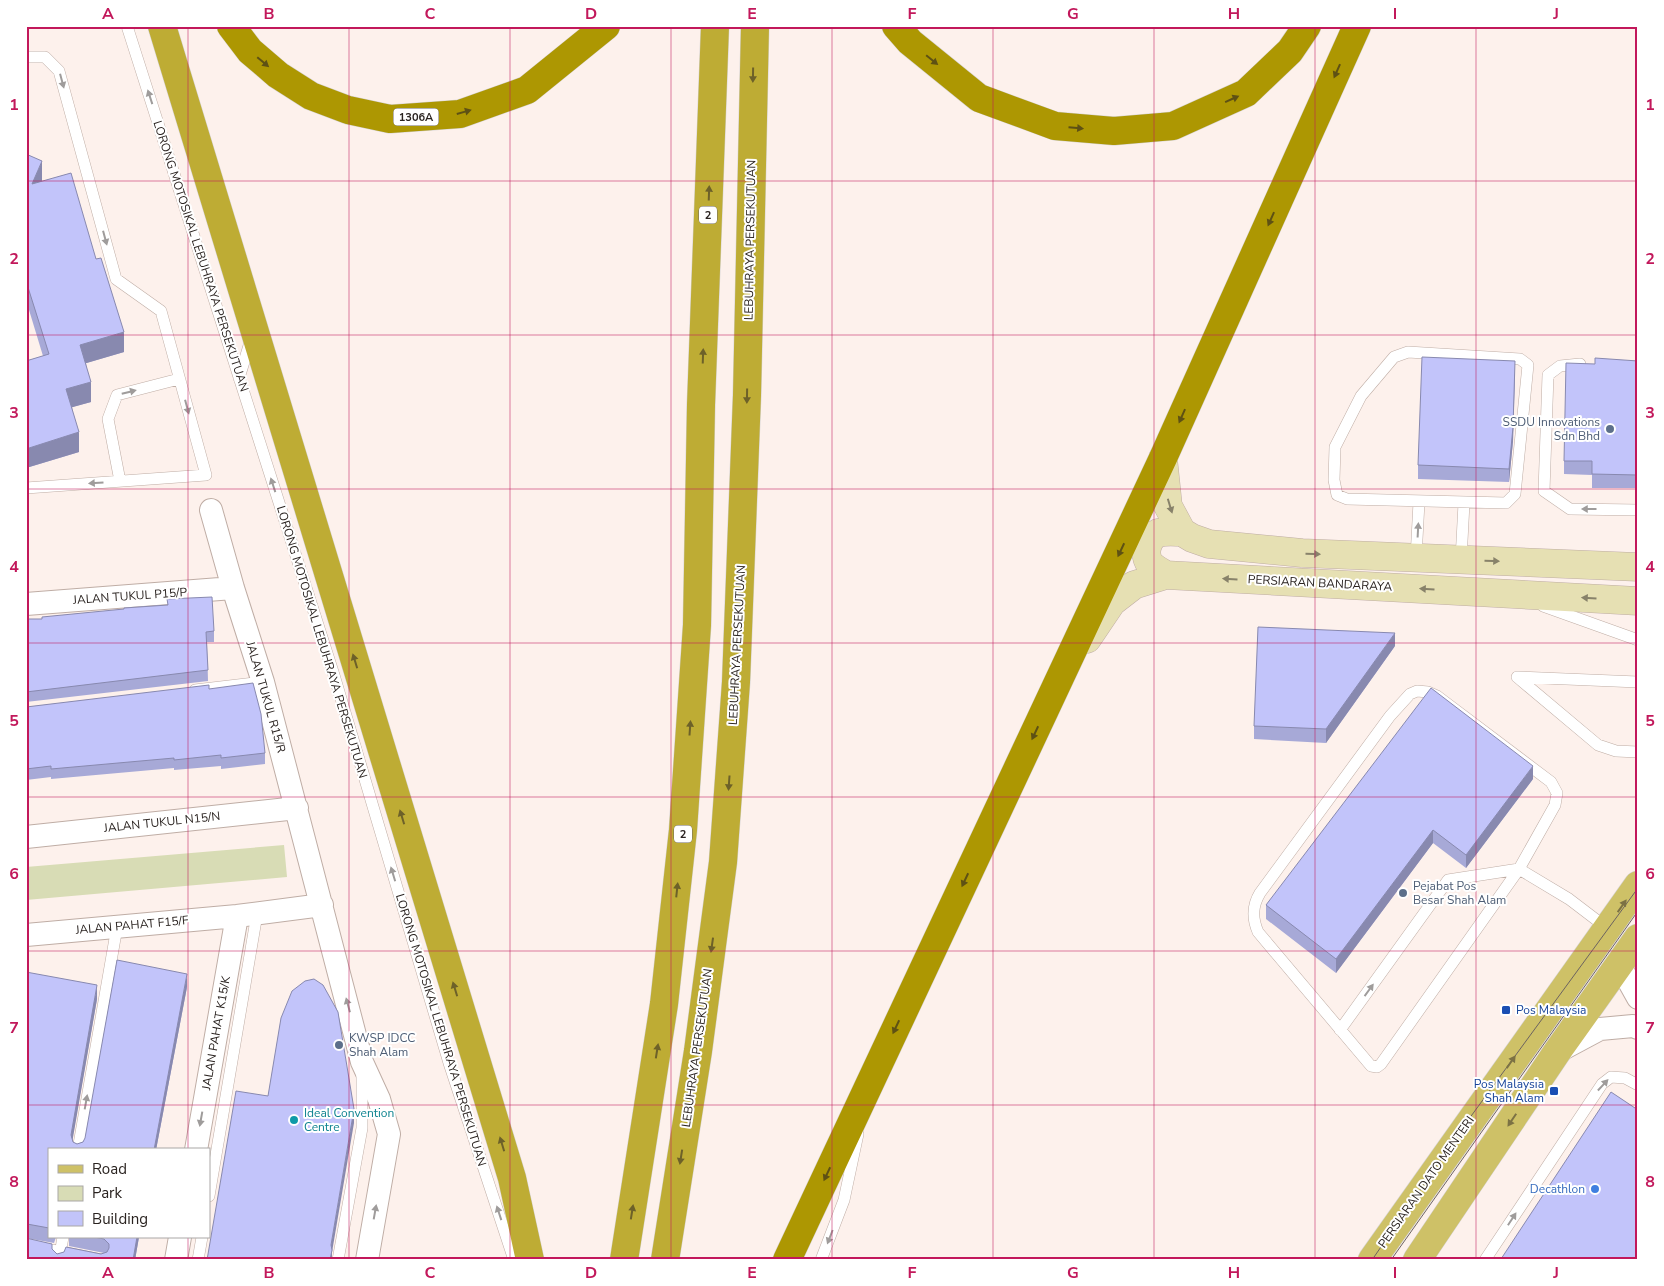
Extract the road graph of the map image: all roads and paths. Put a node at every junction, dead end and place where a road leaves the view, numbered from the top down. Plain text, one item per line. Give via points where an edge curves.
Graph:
1 (127, 26) edge
2 (162, 26) edge
3 (231, 26) edge
4 (606, 26) edge
5 (715, 26) edge
6 (754, 26) edge
7 (896, 26) edge
8 (1307, 26) edge
9 (1357, 26) edge
10 (26, 57) edge
11 (254, 331) junction
12 (1592, 364) edge
13 (239, 378) junction
14 (180, 379) junction
15 (1164, 458) junction
16 (120, 481) junction
17 (26, 488) edge
18 (1419, 502) junction
19 (1464, 503) junction
20 (212, 510) dead end
21 (1638, 510) edge
22 (1182, 532) junction
23 (1416, 558) junction
24 (1460, 560) junction
25 (1638, 567) edge
26 (1166, 575) junction
27 (233, 588) junction
28 (1510, 594) junction
29 (1638, 601) edge
30 (26, 604) edge
31 (1638, 640) edge
32 (263, 682) junction
33 (1638, 682) edge
34 (1056, 689) junction
35 (184, 691) edge
36 (1638, 752) edge
37 (297, 808) junction
38 (26, 836) edge
39 (1519, 869) junction
40 (1638, 885) edge
41 (322, 905) junction
42 (247, 915) junction
43 (117, 927) junction
44 (1607, 928) junction
45 (26, 935) edge
46 (1638, 938) edge
47 (1619, 964) junction
48 (1638, 998) edge
49 (1638, 1028) edge
50 (1340, 1030) junction
51 (1557, 1052) junction
52 (362, 1062) junction
53 (1638, 1085) edge
54 (866, 1088) junction
55 (78, 1148) edge
56 (196, 1148) edge
57 (210, 1189) edge
58 (63, 1238) edge
59 (180, 1238) edge
60 (202, 1238) edge
61 (26, 1245) edge
62 (59, 1256) edge
63 (102, 1260) edge
64 (176, 1260) edge
65 (198, 1260) edge
66 (338, 1260) edge
67 (367, 1260) edge
68 (514, 1260) edge
69 (530, 1260) edge
70 (624, 1260) edge
71 (665, 1260) edge
72 (787, 1260) edge
73 (821, 1260) edge
74 (1372, 1260) edge
75 (1418, 1260) edge
76 (1485, 1260) edge

13 -> 1 lane, LORONG MOTOSIKAL LEBUHRAYA PERSEKUTUAN
2 - 11 highway
3 -> 4 highway, 1306A via 250,51 278,75 311,96 348,110 390,119 460,114 527,90
70 -> 5 highway, 2 via 664,1004 684,830 697,625 701,404
6 -> 71 highway, LEBUHRAYA PERSEKUTUAN via 747,395 736,682 723,862
7 -> 8 highway via 910,42 979,98 1055,126 1114,131 1173,126 1246,93 1290,51
9 -> 15 highway
10 -> 14 lane via 45,57 59,71 116,279 161,311
11 - 13 lane
69 -> 11 highway via 512,1178
21 -> 12 lane via 1570,509 1544,491 1548,375 1560,366
68 -> 13 lane, LORONG MOTOSIKAL LEBUHRAYA PERSEKUTUAN via 449,1063 334,674
16 -> 14 lane via 108,419 117,395
14 -> 16 lane via 206,475
15 -> 22 main road via 1168,506
15 -> 34 highway
16 -> 17 lane
18 - 19 lane
18 - 19 lane via 1347,499 1337,494 1335,447 1361,396 1394,357 1408,352 1520,359 1528,365 1515,494 1506,504
23 -> 18 lane
19 - 24 lane
20 - 27 street, JALAN TUKUL R15/R
22 -> 23 main road via 1209,544 1302,553
22 - 26 main road via 1160,533 1148,544 1148,561
23 - 24 main road
24 -> 25 main road
28 -> 26 main road, PERSIARAN BANDARAYA
26 - 34 main road, PERSIARAN BANDARAYA via 1134,585 1112,602
27 - 30 street, JALAN TUKUL P15/P
27 - 32 street, JALAN TUKUL R15/R
29 -> 28 main road, PERSIARAN BANDARAYA
28 - 31 lane
32 - 35 lane
32 - 37 street, JALAN TUKUL R15/R
33 - 36 lane via 1517,677 1598,745 1616,751
34 -> 54 highway
37 - 38 street, JALAN TUKUL N15/N
37 - 41 street, JALAN TUKUL R15/R
39 - 44 lane via 1569,899
50 -> 39 lane via 1448,880
39 - 50 lane via 1377,1068 1371,1066
39 - 50 lane via 1555,805 1557,793 1551,782 1437,696 1417,691 1410,694 1390,716 1255,901 1253,912 1258,932
44 -> 40 main road, PERSIARAN DATO MENTERI
41 - 42 street, JALAN PAHAT F15/F
52 -> 41 street, JALAN TUKUL R15/R
42 - 43 street, JALAN PAHAT F15/F
42 -> 56 street, JALAN PAHAT K15/K
42 - 57 lane
43 - 45 street, JALAN PAHAT F15/F
55 -> 43 lane
74 -> 44 main road, PERSIARAN DATO MENTERI
46 - 47 main road
47 - 48 street
47 - 51 main road
49 - 51 street via 1600,1029
51 -> 75 main road
52 - 66 lane via 362,1128
67 -> 52 street, JALAN TUKUL R15/R via 390,1134
76 -> 53 lane via 1602,1084 1611,1077 1625,1078
54 -> 72 highway
54 -> 73 lane via 844,1200
58 - 62 lane
59 - 64 street
60 - 65 lane
61 - 62 lane
62 - 63 lane

